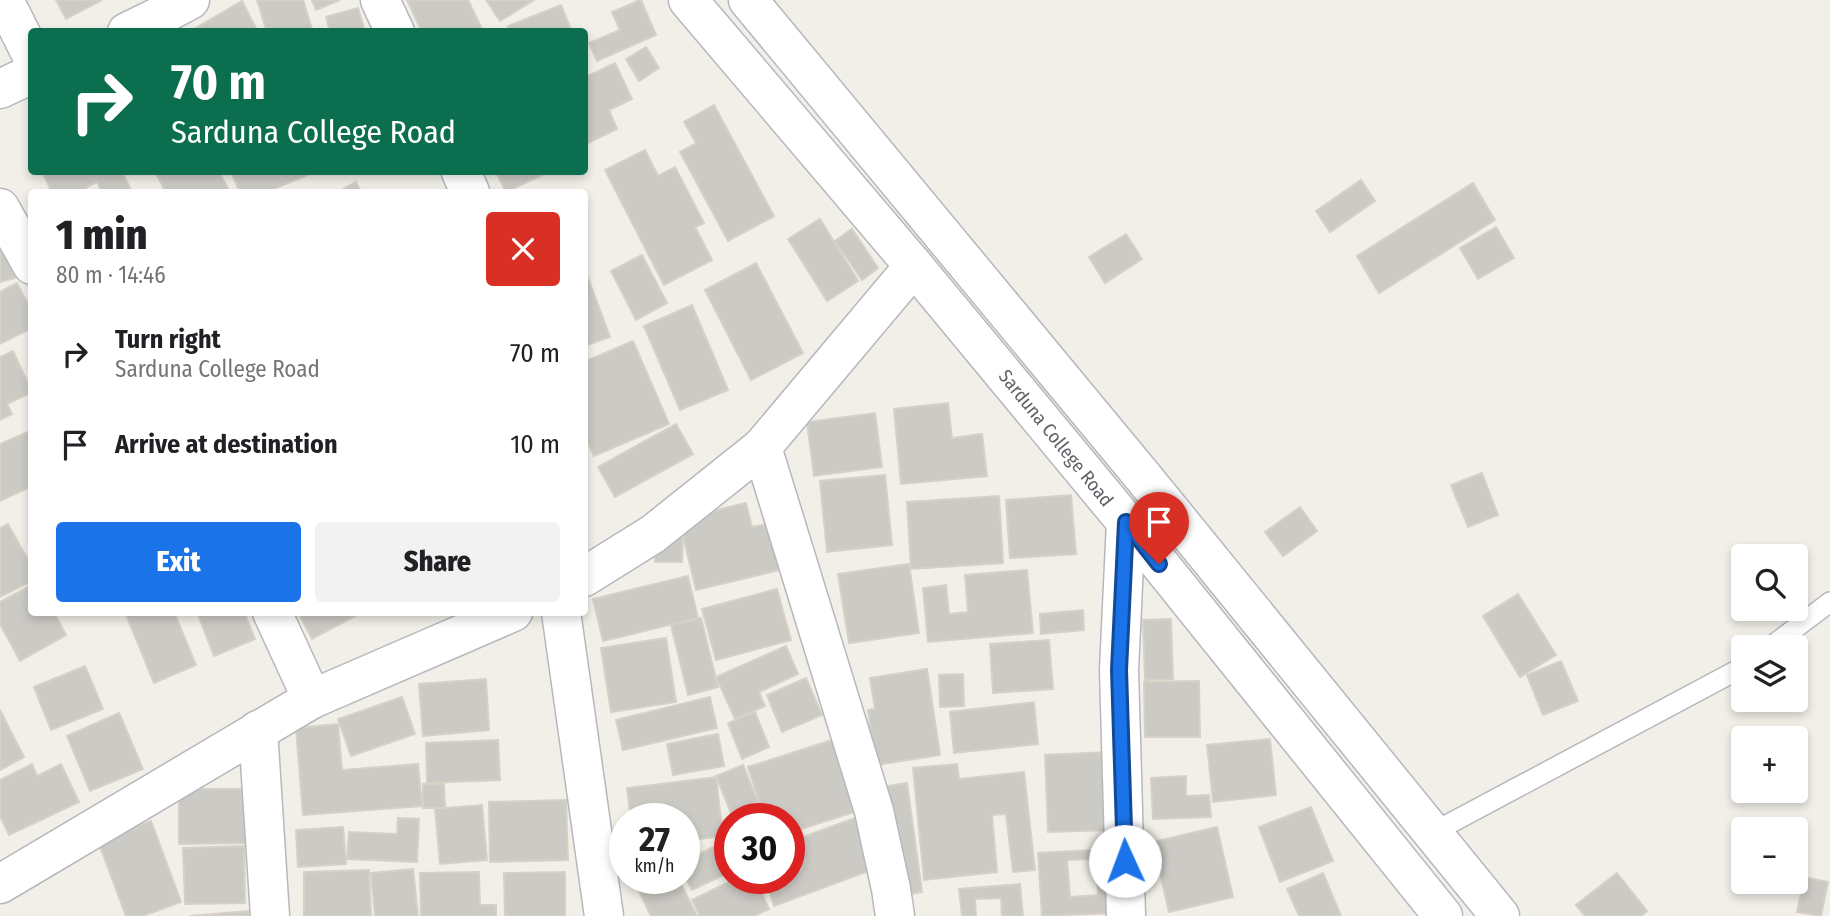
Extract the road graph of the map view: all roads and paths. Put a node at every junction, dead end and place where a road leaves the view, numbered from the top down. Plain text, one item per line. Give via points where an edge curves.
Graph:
1 (4, 0) edge
2 (380, 0) edge
3 (688, 0) edge
4 (748, 0) edge
5 (393, 28) edge
6 (28, 48) edge
7 (28, 76) edge
8 (0, 89) edge
9 (0, 208) edge
10 (28, 258) edge
11 (914, 266) junction
12 (762, 447) junction
13 (1126, 522) junction
14 (588, 575) edge
15 (1830, 602) edge
16 (274, 616) edge
17 (504, 616) edge
18 (562, 616) edge
19 (1786, 635) edge
20 (1731, 673) edge
21 (313, 699) junction
22 (258, 730) junction
23 (1432, 833) junction
24 (0, 884) edge
25 (270, 916) edge
26 (604, 916) edge
27 (895, 916) edge
28 (1126, 916) edge
29 (1443, 916) edge
30 (1500, 916) edge

1 - 6 street
2 - 5 street
3 - 11 street, Sarduna College Road
4 - 23 street
7 - 8 street
9 - 10 street
11 - 12 street
11 - 13 street, Sarduna College Road
12 - 14 street via 653,534
12 - 27 street via 874,811
13 - 28 street via 1119,670
13 - 29 street, Sarduna College Road
15 - 19 lane
16 - 21 street
17 - 21 street
18 - 26 street
20 - 23 lane
21 - 22 street
22 - 24 street
22 - 25 street
23 - 30 street

